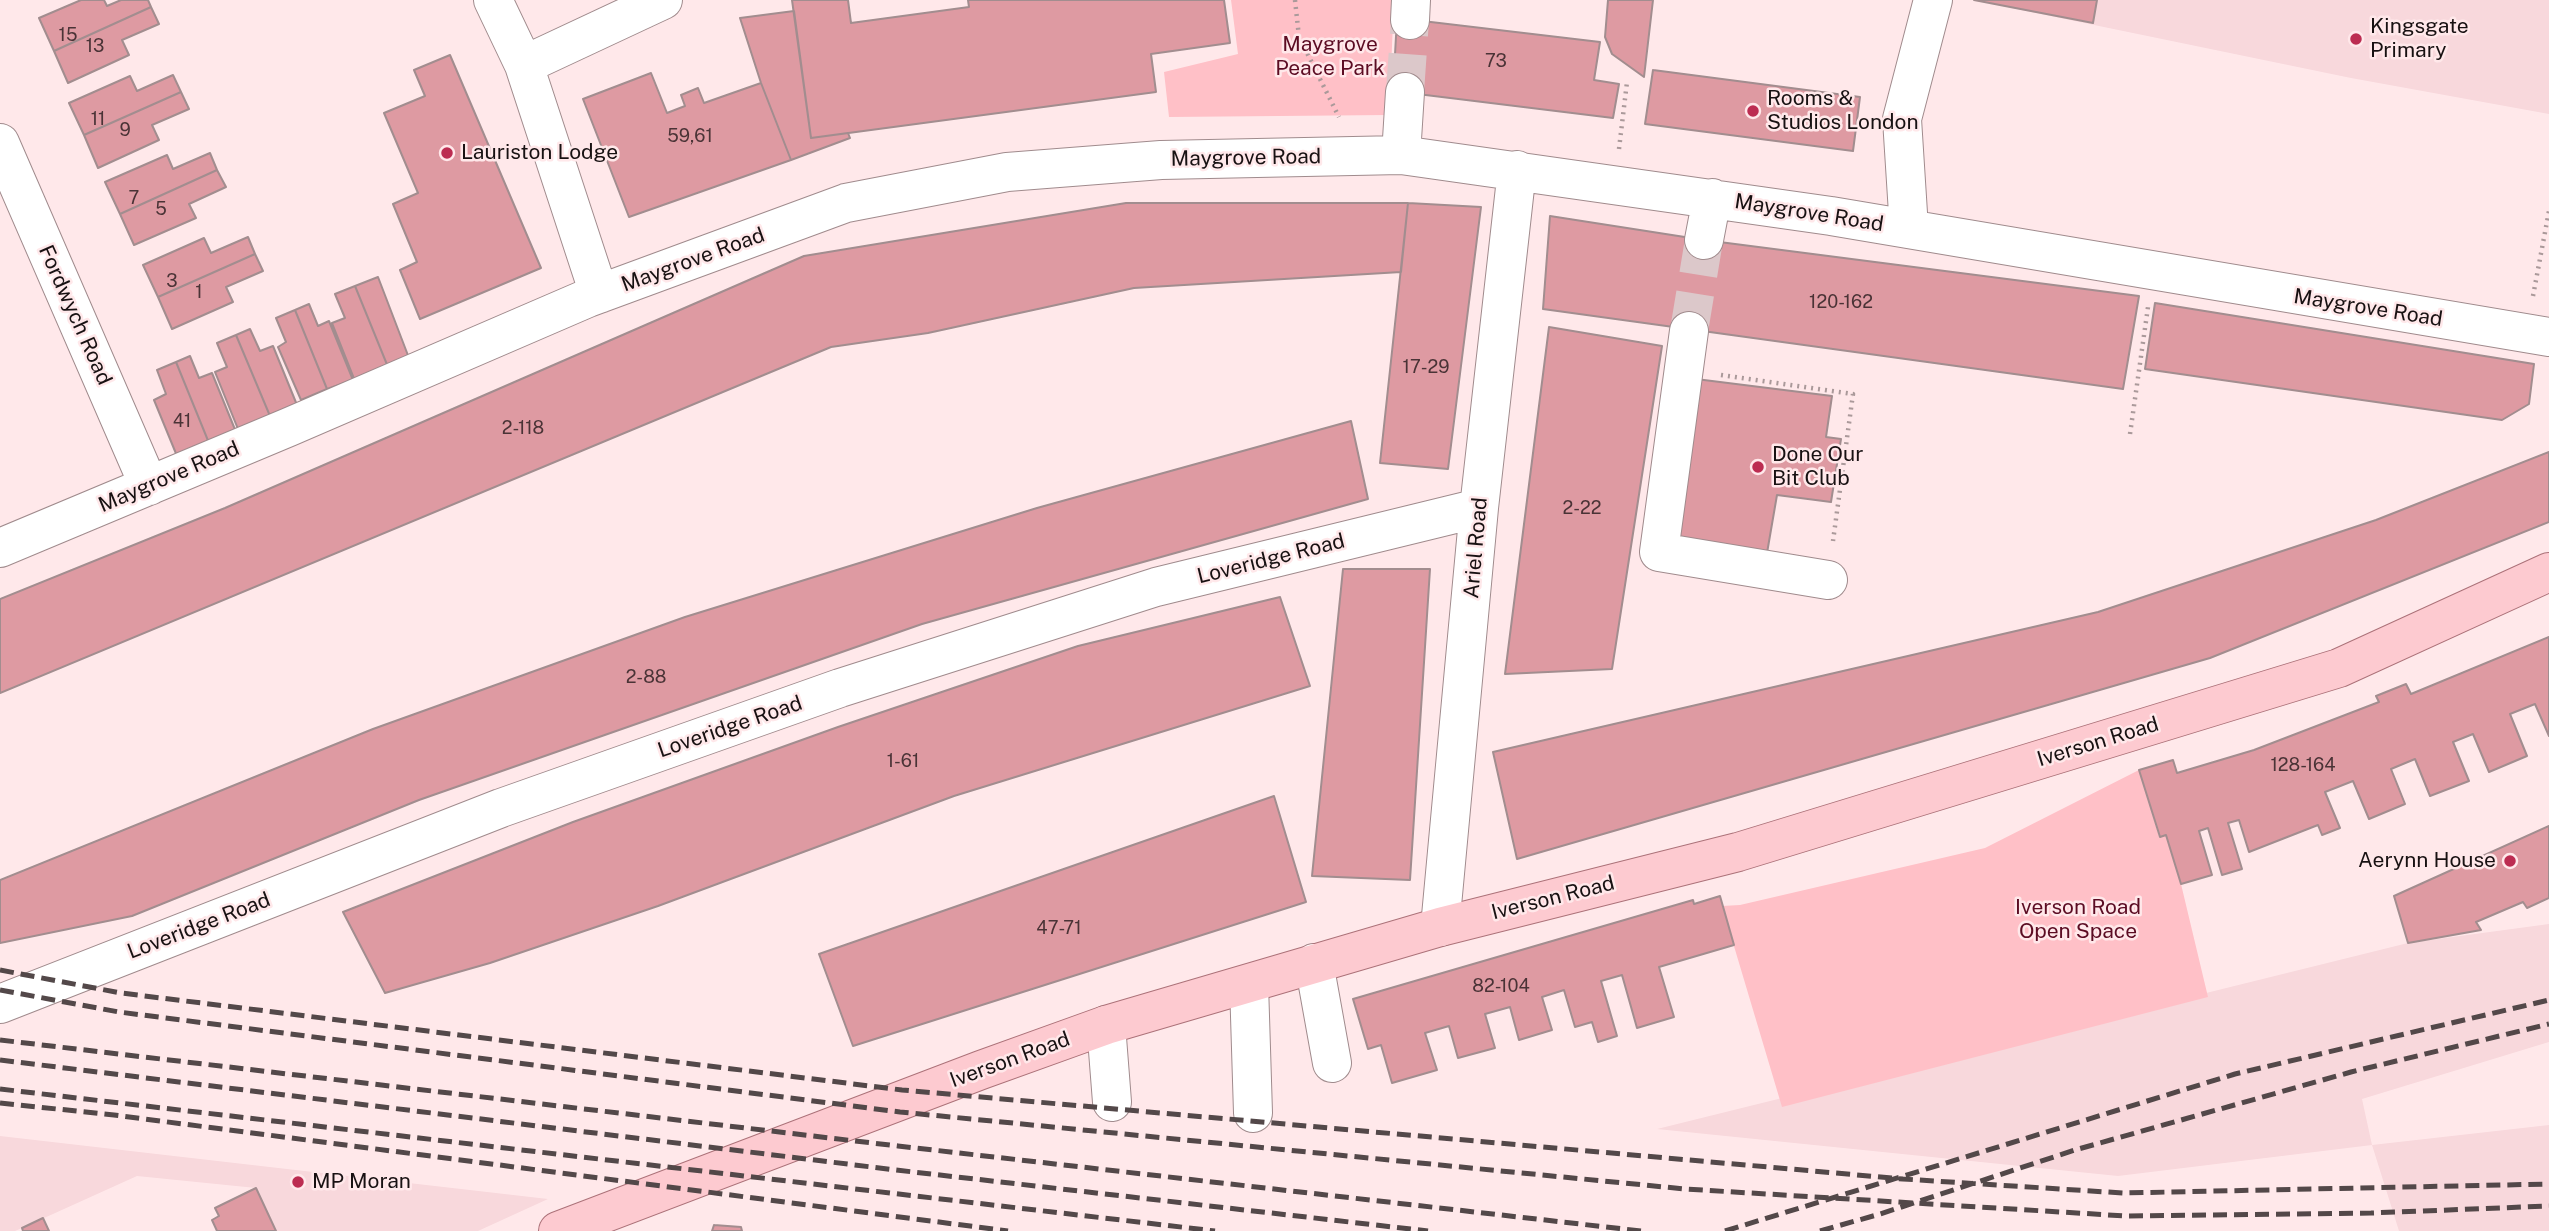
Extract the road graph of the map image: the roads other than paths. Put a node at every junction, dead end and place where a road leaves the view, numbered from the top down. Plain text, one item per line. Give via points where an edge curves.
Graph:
1 (493, 0) edge
2 (663, 0) edge
3 (1933, 0) edge
4 (524, 65) junction
5 (0, 143) edge
6 (1517, 170) junction
7 (1712, 198) junction
8 (1909, 229) junction
9 (1704, 240) tunnel mouth
10 (600, 294) junction
11 (1689, 331) tunnel mouth
12 (2537, 335) edge
13 (149, 486) junction
14 (1479, 508) junction
15 (0, 548) edge
16 (2549, 572) edge
17 (1828, 580) road end
18 (1440, 927) junction
19 (1314, 963) junction
20 (1250, 984) junction
21 (0, 1004) edge
22 (1106, 1025) junction
23 (1332, 1063) dead end
24 (1112, 1102) dead end
25 (1254, 1113) dead end
26 (558, 1231) edge

1 - 4 street
2 - 4 street
3 - 8 street via 1902,119
4 - 10 street
5 - 13 street, Fordwych Road
6 - 7 street, Maygrove Road
6 - 10 street, Maygrove Road via 1403,123 1161,160 1007,172 846,203
6 - 14 street, Ariel Road
7 - 8 street, Maygrove Road
7 - 9 street
8 - 12 street, Maygrove Road
10 - 13 street, Maygrove Road
11 - 17 street via 1659,552
13 - 15 street, Maygrove Road
14 - 18 street, Ariel Road
14 - 21 street, Loveridge Road via 1156,587 840,688 501,808
16 - 18 main road, Iverson Road via 2339,668 1738,852
18 - 19 main road, Iverson Road
19 - 20 main road, Iverson Road
19 - 23 street
20 - 22 main road, Iverson Road
20 - 25 street
22 - 24 street
22 - 26 main road, Iverson Road

